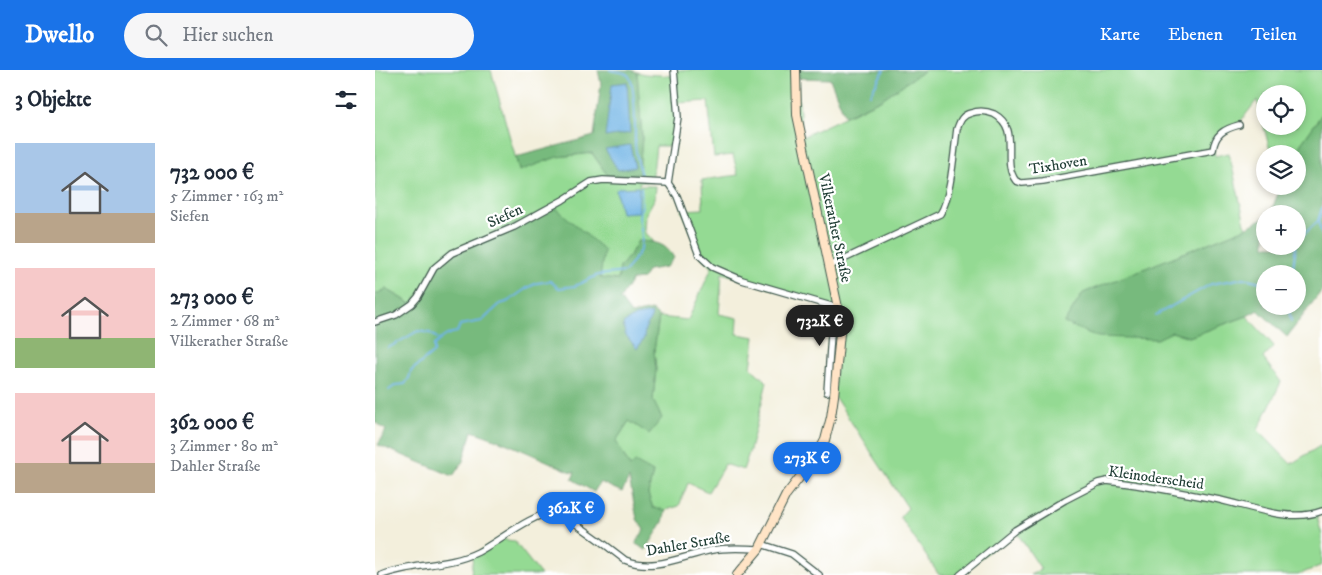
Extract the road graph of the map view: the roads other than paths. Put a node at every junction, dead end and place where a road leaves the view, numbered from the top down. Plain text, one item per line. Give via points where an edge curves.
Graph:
1 (674, 70) edge
2 (795, 70) edge
3 (1239, 125) dead end
4 (668, 183) junction
5 (829, 266) junction
6 (827, 306) junction
7 (839, 308) junction
8 (375, 322) edge
9 (825, 389) dead end
10 (1322, 510) edge
11 (760, 546) junction
12 (382, 575) edge
13 (737, 575) edge
14 (819, 575) edge
15 (960, 575) edge

1 - 4 street via 678,117
2 - 5 street, Vilkerather Straße via 797,115
3 - 5 street, Tixhoven via 1223,130 1215,140 1213,150 1022,183 1016,181 1012,173 1009,134 1004,123 989,112 972,112 960,120 957,129 947,197 940,214
4 - 6 street via 677,196 699,255 712,267
4 - 8 street, Siefen via 591,182 513,227 453,253 434,268 412,304 396,315
5 - 7 street, Vilkerather Straße
6 - 7 street
6 - 9 street via 825,316 831,334
7 - 11 street, Vilkerather Straße via 839,356 829,430 817,455 786,495
10 - 15 street, Kleinoderscheid via 1306,514 1270,512 1107,481 1065,500 1015,530
11 - 12 street, Dahler Straße via 728,548 650,566 634,564 554,512 540,516 464,558
11 - 13 street, Vilkerather Straße
11 - 14 street, Dahler Straße via 792,554

